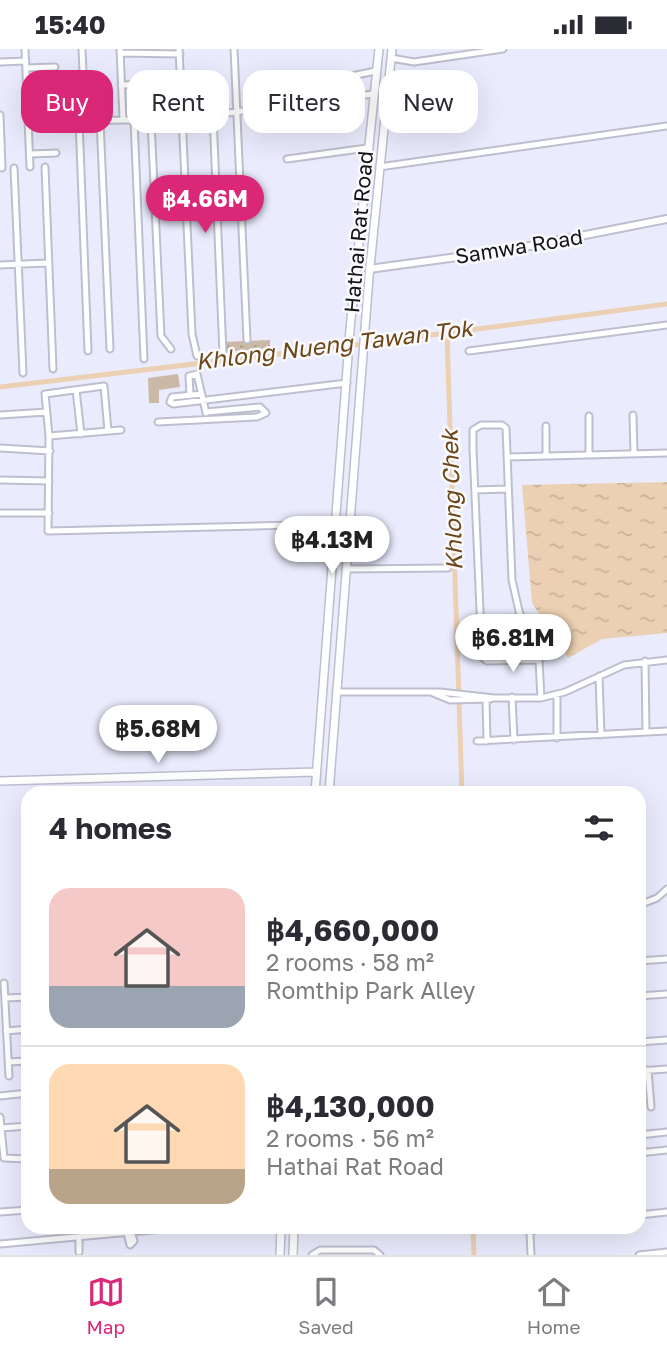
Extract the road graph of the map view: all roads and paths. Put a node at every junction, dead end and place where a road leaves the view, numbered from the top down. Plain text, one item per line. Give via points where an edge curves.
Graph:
1 (25, 49) edge
2 (82, 49) edge
3 (234, 49) edge
4 (391, 49) edge
5 (440, 49) edge
6 (503, 49) edge
7 (120, 51) edge
8 (180, 51) edge
9 (475, 51) edge
10 (379, 52) edge
11 (390, 58) junction
12 (441, 58) junction
13 (0, 62) edge
14 (26, 64) junction
15 (55, 67) dead end
16 (26, 70) edge
17 (82, 70) edge
18 (181, 70) edge
19 (389, 70) edge
20 (376, 71) junction
21 (365, 73) edge
22 (121, 85) junction
23 (127, 85) edge
24 (373, 94) junction
25 (379, 95) edge
26 (236, 112) junction
27 (229, 113) edge
28 (0, 115) edge
29 (113, 120) edge
30 (123, 120) junction
31 (127, 120) edge
32 (667, 126) edge
33 (29, 133) edge
34 (82, 133) edge
35 (101, 133) edge
36 (135, 133) edge
37 (152, 133) edge
38 (183, 133) edge
39 (214, 133) edge
40 (382, 133) edge
41 (367, 148) junction
42 (56, 153) dead end
43 (30, 154) junction
44 (287, 159) dead end
45 (30, 167) dead end
46 (45, 167) dead end
47 (379, 167) junction
48 (2, 168) dead end
49 (13, 168) dead end
50 (667, 219) edge
51 (48, 263) junction
52 (0, 265) edge
53 (17, 265) junction
54 (369, 269) junction
55 (667, 325) edge
56 (247, 340) dead end
57 (110, 349) dead end
58 (172, 349) dead end
59 (88, 351) dead end
60 (469, 351) dead end
61 (223, 354) dead end
62 (197, 356) dead end
63 (144, 359) dead end
64 (54, 369) dead end
65 (23, 373) dead end
66 (347, 383) junction
67 (76, 390) junction
68 (190, 395) junction
69 (204, 397) junction
70 (47, 412) junction
71 (206, 412) junction
72 (0, 415) edge
73 (633, 415) dead end
74 (589, 416) dead end
75 (206, 420) junction
76 (158, 422) dead end
77 (546, 426) dead end
78 (121, 430) dead end
79 (108, 431) junction
80 (81, 434) junction
81 (49, 436) junction
82 (0, 448) edge
83 (50, 451) junction
84 (634, 453) junction
85 (667, 453) edge
86 (589, 455) junction
87 (546, 456) junction
88 (507, 457) junction
89 (0, 480) edge
90 (49, 481) junction
91 (507, 489) junction
92 (475, 490) junction
93 (0, 513) edge
94 (49, 513) junction
95 (337, 524) junction
96 (448, 568) dead end
97 (346, 569) junction
98 (522, 618) junction
99 (480, 619) junction
100 (539, 660) junction
101 (667, 660) edge
102 (645, 661) junction
103 (600, 676) junction
104 (337, 692) junction
105 (556, 695) junction
106 (512, 697) junction
107 (486, 698) junction
108 (541, 698) junction
109 (667, 731) edge
110 (646, 732) junction
111 (601, 735) junction
112 (557, 738) junction
113 (514, 740) junction
114 (477, 741) dead end
115 (487, 741) junction
116 (331, 759) junction
117 (316, 772) junction
118 (0, 782) edge
119 (315, 786) edge
120 (326, 786) edge
121 (329, 786) edge
122 (667, 889) edge
123 (646, 902) edge
124 (667, 959) edge
125 (646, 960) edge
126 (4, 983) dead end
127 (667, 993) edge
128 (646, 995) edge
129 (21, 997) edge
130 (5, 998) junction
131 (21, 1030) edge
132 (6, 1031) junction
133 (667, 1040) edge
134 (646, 1042) edge
135 (21, 1061) edge
136 (8, 1062) junction
137 (667, 1069) edge
138 (648, 1070) joint
139 (9, 1076) dead end
140 (21, 1094) edge
141 (0, 1096) edge
142 (651, 1107) dead end
143 (0, 1117) edge
144 (21, 1127) edge
145 (1, 1128) edge
146 (667, 1132) edge
147 (646, 1134) edge
148 (667, 1150) edge
149 (646, 1152) edge
150 (21, 1159) edge
151 (21, 1210) edge
152 (0, 1212) edge
153 (667, 1212) edge
154 (646, 1214) edge
155 (119, 1234) edge
156 (281, 1234) edge
157 (294, 1234) edge
158 (530, 1234) edge
159 (109, 1235) joint
160 (79, 1237) junction
161 (0, 1244) edge
162 (79, 1252) dead end
163 (667, 1252) edge
164 (280, 1255) edge
165 (293, 1255) edge
166 (312, 1255) edge
167 (380, 1255) edge
168 (531, 1255) edge
169 (639, 1255) edge

1 - 14 street
2 - 17 street
3 - 26 street
4 - 11 main road, Hathai Rat Road
5 - 12 street
6 - 9 street
7 - 8 street
7 - 22 street
8 - 18 street
9 - 12 street
10 - 11 main road
10 - 20 main road, Hathai Rat Road
11 - 12 street via 414,62
11 - 19 main road, Hathai Rat Road
13 - 14 street
14 - 15 street
14 - 16 street
20 - 21 street
20 - 24 main road, Hathai Rat Road
22 - 23 street
22 - 30 street
24 - 25 main road
24 - 26 street
24 - 41 main road, Hathai Rat Road
26 - 27 street
26 - 56 street
28 - 48 street
29 - 30 street
30 - 31 street
32 - 47 street
33 - 43 street
34 - 59 street
35 - 57 street
36 - 63 street
37 - 58 street via 160,336
38 - 62 street via 191,334
39 - 61 street
40 - 47 main road, Hathai Rat Road
41 - 44 street
41 - 66 main road, Hathai Rat Road
42 - 43 street
43 - 45 street
46 - 51 street
47 - 54 main road, Hathai Rat Road
49 - 53 street
50 - 54 street, Samwa Road via 509,250
51 - 53 street
51 - 64 street
52 - 53 street
53 - 65 street
54 - 97 main road, Hathai Rat Road
55 - 60 street
66 - 69 street
66 - 95 main road, Hathai Rat Road
67 - 70 street via 45,394
67 - 79 street via 104,386
67 - 80 street
68 - 69 street
68 - 69 street via 191,374 200,376
68 - 69 street via 172,397 170,404
69 - 71 street
70 - 72 street
70 - 81 street
71 - 75 street
71 - 75 street via 260,407 265,413
73 - 84 street
74 - 86 street
75 - 76 street
77 - 87 street
78 - 79 street
79 - 80 street
80 - 81 street
81 - 83 street
82 - 83 street
83 - 90 street
84 - 85 street
84 - 86 street
86 - 87 street
87 - 88 street
88 - 91 street
88 - 92 street via 505,425 474,428
89 - 90 street
90 - 94 street
91 - 92 street
91 - 98 street via 511,573
92 - 99 street
93 - 94 street
94 - 95 street via 48,531
95 - 117 main road, Hathai Rat Road
96 - 97 street
97 - 104 main road, Hathai Rat Road
98 - 99 street
98 - 100 street
99 - 100 street via 484,661
100 - 108 street
101 - 102 street
102 - 103 street
102 - 110 street
103 - 105 street
103 - 111 street
104 - 107 street via 430,692
104 - 116 main road, Hathai Rat Road
105 - 108 street
105 - 112 street
106 - 107 street
106 - 108 street
106 - 113 street
107 - 115 street
109 - 110 street
110 - 111 street
111 - 112 street
112 - 113 street
113 - 115 street
114 - 115 street
116 - 117 main road
116 - 121 main road, Hathai Rat Road
117 - 118 main road
117 - 119 main road, Hathai Rat Road
117 - 120 main road
122 - 123 street
124 - 125 street
126 - 130 street
127 - 128 street
129 - 130 street
130 - 132 street
131 - 132 street
132 - 136 street
133 - 134 street
135 - 136 street
136 - 139 street
137 - 138 street
138 - 142 street
140 - 141 street
143 - 145 street
144 - 145 street
145 - 150 street via 4,1159
146 - 147 street
148 - 149 street
151 - 152 street
153 - 154 street
155 - 159 street
156 - 164 main road
157 - 165 main road
158 - 168 street
159 - 160 street
160 - 161 street
160 - 162 street
163 - 169 street
166 - 167 street via 320,1250 374,1249

